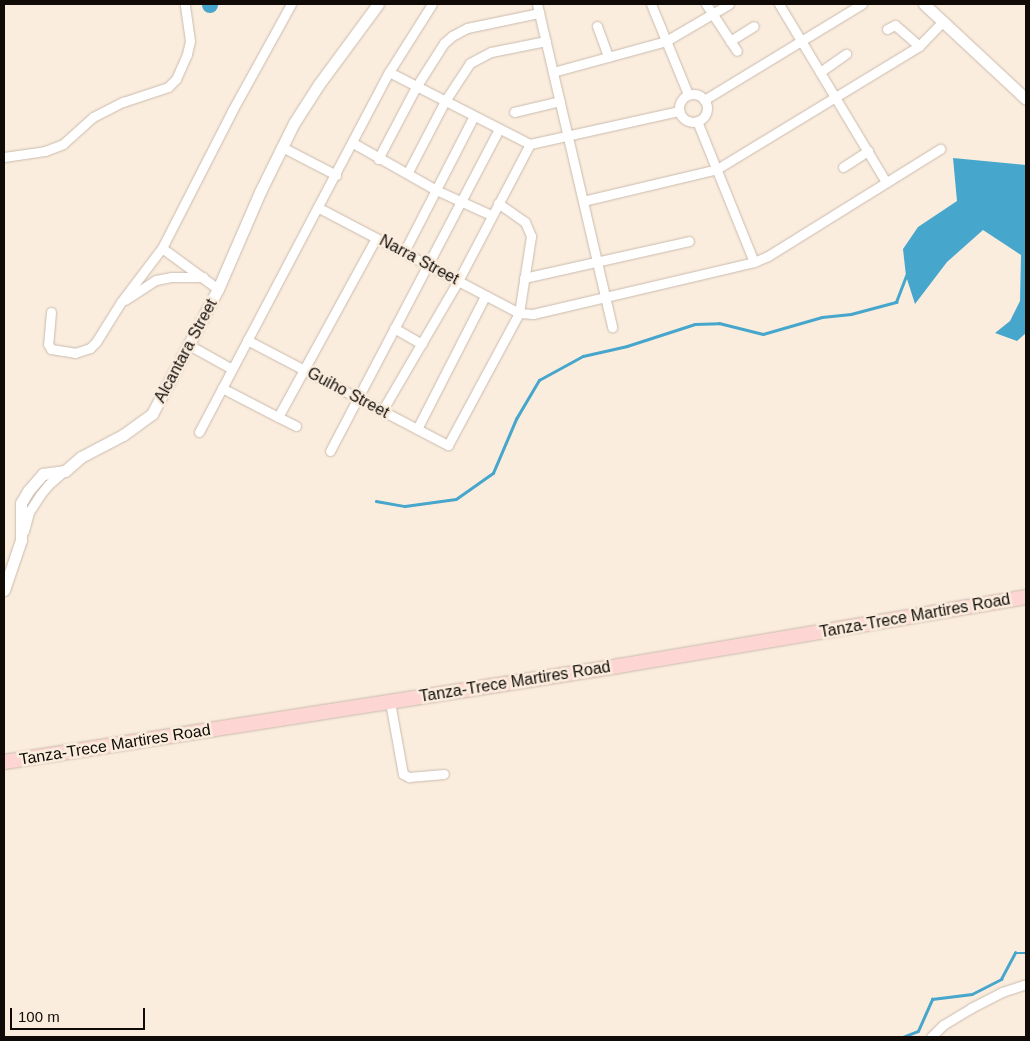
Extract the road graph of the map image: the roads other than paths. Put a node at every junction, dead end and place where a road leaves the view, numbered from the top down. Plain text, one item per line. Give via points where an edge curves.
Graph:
1 (185, 4) edge
2 (291, 4) edge
3 (378, 4) edge
4 (432, 4) edge
5 (651, 4) edge
6 (706, 4) edge
7 (729, 4) edge
8 (779, 4) edge
9 (862, 4) edge
10 (924, 4) edge
11 (538, 8) edge
12 (712, 14) junction
13 (943, 21) junction
14 (598, 26) dead end
15 (754, 26) dead end
16 (887, 29) dead end
17 (546, 41) junction
18 (666, 41) junction
19 (730, 41) junction
20 (802, 42) junction
21 (919, 46) junction
22 (737, 51) dead end
23 (846, 54) dead end
24 (608, 57) junction
25 (390, 72) junction
26 (553, 72) junction
27 (820, 72) junction
28 (416, 86) junction
29 (688, 94) junction
30 (836, 98) junction
31 (1026, 99) edge
32 (704, 100) junction
33 (445, 101) junction
34 (560, 101) junction
35 (679, 110) junction
36 (514, 112) dead end
37 (474, 116) junction
38 (697, 121) junction
39 (499, 129) junction
40 (568, 136) junction
41 (353, 143) junction
42 (530, 144) junction
43 (282, 147) junction
44 (940, 149) dead end
45 (868, 151) junction
46 (4, 157) edge
47 (378, 159) junction
48 (843, 167) dead end
49 (717, 169) junction
50 (408, 172) junction
51 (336, 175) junction
52 (886, 182) junction
53 (436, 190) junction
54 (583, 201) junction
55 (462, 202) junction
56 (498, 203) junction
57 (319, 208) junction
58 (492, 215) junction
59 (376, 238) junction
60 (689, 241) dead end
61 (162, 248) junction
62 (404, 252) junction
63 (754, 262) junction
64 (597, 263) junction
65 (427, 265) junction
66 (203, 277) junction
67 (524, 278) junction
68 (458, 281) junction
69 (218, 289) junction
70 (485, 296) junction
71 (605, 297) junction
72 (121, 302) junction
73 (51, 312) dead end
74 (519, 313) junction
75 (612, 327) dead end
76 (394, 328) junction
77 (248, 340) junction
78 (189, 344) junction
79 (422, 344) junction
80 (232, 369) junction
81 (303, 369) junction
82 (222, 388) junction
83 (357, 398) junction
84 (382, 411) junction
85 (278, 417) junction
86 (296, 426) dead end
87 (417, 429) junction
88 (199, 432) dead end
89 (330, 451) dead end
90 (4, 590) edge
91 (1026, 597) edge
92 (390, 702) junction
93 (4, 762) edge
94 (444, 774) dead end
95 (1026, 984) edge
96 (930, 1037) edge

1 - 46 street via 190,41 176,79 168,87 123,102 93,117 63,144 45,151
2 - 61 street
3 - 43 street, Alcantara Street via 319,84
4 - 25 street
5 - 18 street
6 - 12 street
7 - 12 street
8 - 20 street
9 - 20 street
10 - 13 street
11 - 17 street
11 - 28 street via 459,31 444,43
12 - 18 street
12 - 19 street
13 - 21 street
13 - 31 street
14 - 24 street
15 - 19 street
16 - 21 street via 894,25
17 - 26 street
17 - 33 street via 476,58
18 - 24 street
18 - 29 street
19 - 22 street
20 - 27 street
20 - 32 street
21 - 30 street
23 - 27 street
24 - 26 street
25 - 28 street
25 - 41 street
26 - 34 street
27 - 30 street
28 - 33 street
28 - 47 street
29 - 32 street via 697,94
29 - 35 street via 680,102
30 - 45 street
30 - 49 street
32 - 38 street via 706,112
33 - 37 street
33 - 50 street
34 - 36 street
34 - 40 street
35 - 38 street via 684,119
35 - 40 street
37 - 39 street
37 - 53 street
38 - 49 street
39 - 42 street
39 - 55 street
40 - 42 street
40 - 54 street
41 - 47 street
41 - 51 street
42 - 56 street
43 - 51 street
43 - 69 street, Alcantara Street
44 - 52 street
45 - 48 street
45 - 52 street
47 - 50 street
49 - 54 street
49 - 63 street
50 - 53 street
51 - 57 street
52 - 63 street
53 - 55 street
53 - 62 street
54 - 64 street
55 - 58 street
55 - 65 street
56 - 58 street
56 - 67 street via 525,222 531,236
57 - 59 street, Narra Street
57 - 77 street
58 - 68 street
59 - 62 street, Narra Street
59 - 81 street
60 - 64 street
61 - 66 street
61 - 72 street
62 - 65 street, Narra Street
63 - 71 street
64 - 67 street
64 - 71 street
65 - 68 street, Narra Street
65 - 76 street
66 - 69 street
66 - 72 street via 156,280
67 - 74 street
68 - 70 street, Narra Street
68 - 79 street
69 - 78 street, Alcantara Street
70 - 74 street, Narra Street
70 - 87 street
71 - 74 street via 533,314
71 - 75 street
72 - 73 street via 96,342 90,348 75,353 49,346
74 - 87 street, Guiho Street via 448,445
76 - 79 street
76 - 83 street
77 - 80 street
77 - 81 street, Guiho Street
78 - 80 street
78 - 90 street, Alcantara Street via 152,414 123,435 81,457 65,471 43,474 28,491 21,503 22,540
79 - 84 street
80 - 82 street
81 - 83 street, Guiho Street
81 - 85 street
82 - 85 street
82 - 88 street
83 - 84 street, Guiho Street
83 - 89 street
84 - 87 street, Guiho Street
85 - 86 street
91 - 92 main road, Tanza-Trece Martires Road
92 - 93 main road, Tanza-Trece Martires Road
92 - 94 street via 403,774 409,777
95 - 96 street via 971,1008

